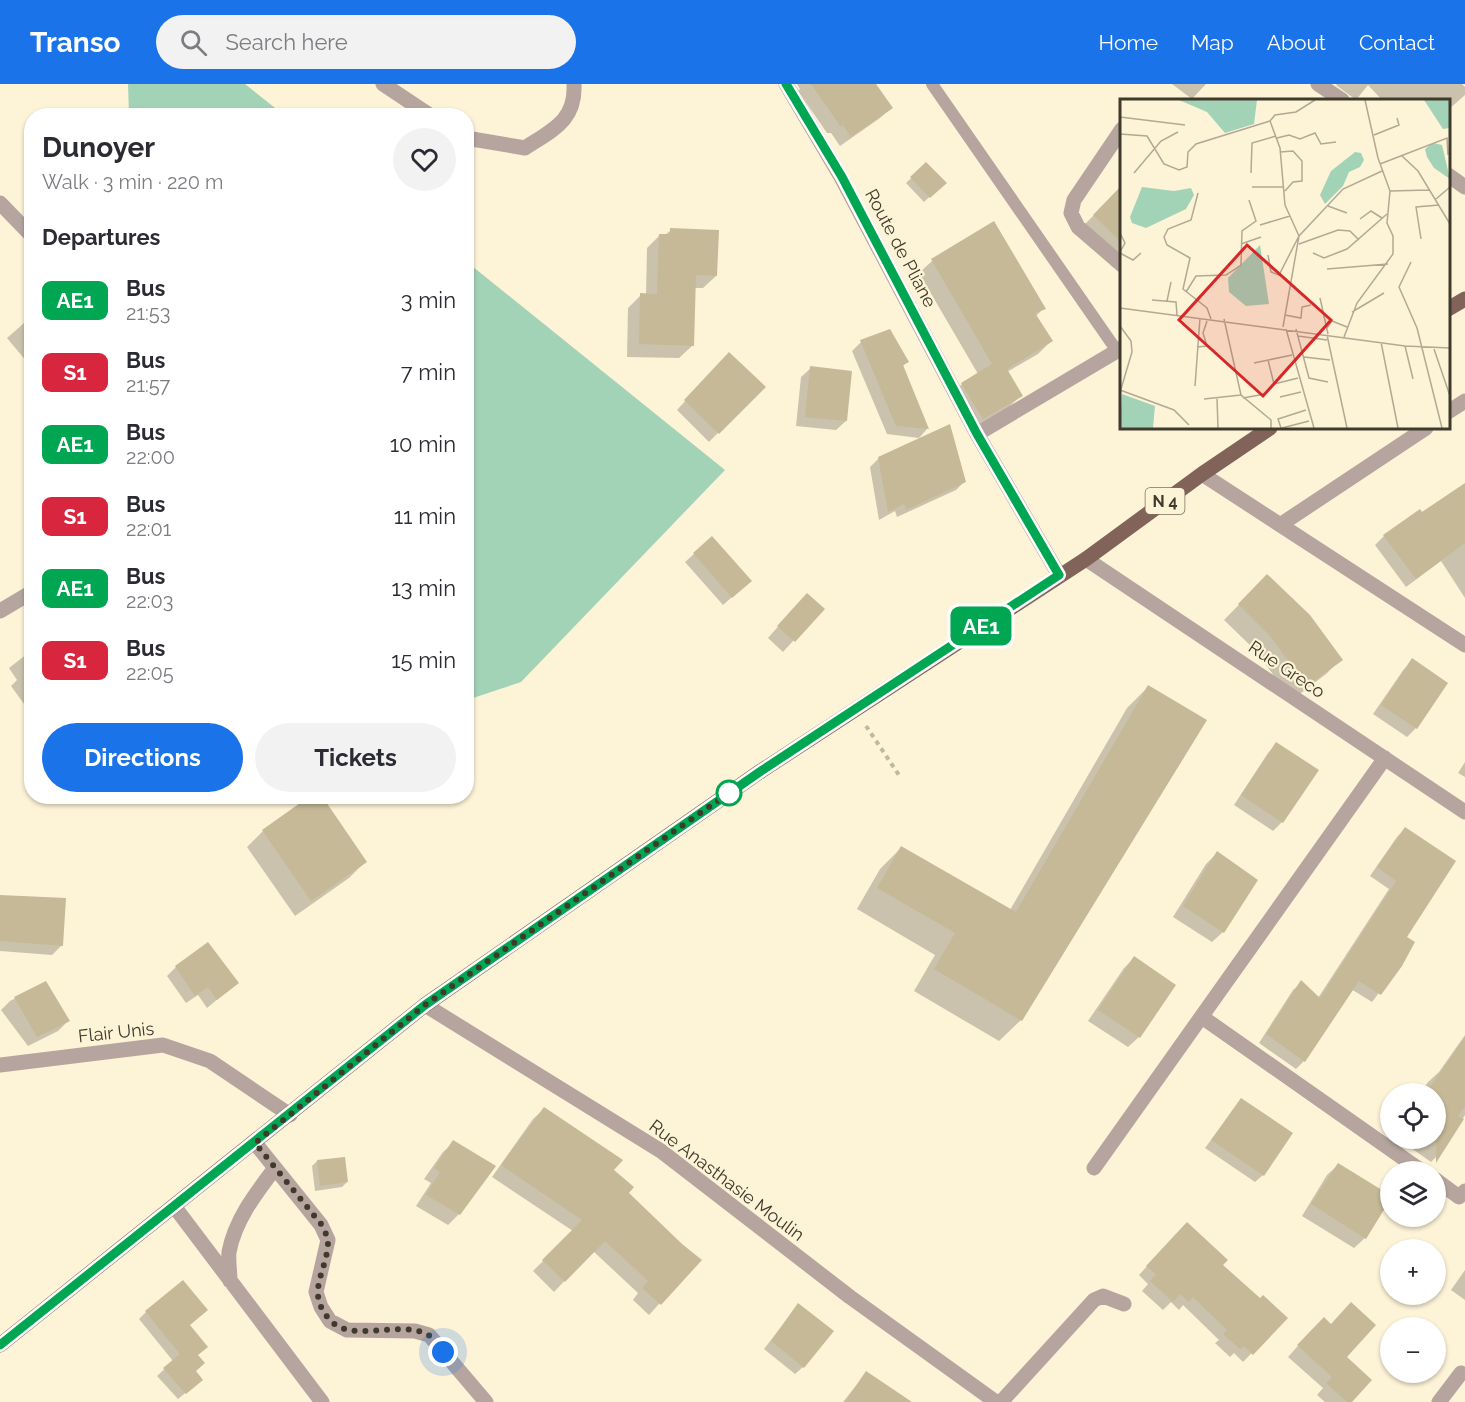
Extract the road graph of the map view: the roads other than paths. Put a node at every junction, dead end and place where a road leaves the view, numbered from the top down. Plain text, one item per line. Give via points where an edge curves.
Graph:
1 (383, 84) edge
2 (574, 84) edge
3 (786, 84) edge
4 (932, 84) edge
5 (1318, 84) edge
6 (1340, 99) edge
7 (419, 108) edge
8 (1120, 132) edge
9 (474, 139) edge
10 (1450, 176) edge
11 (1465, 187) edge
12 (0, 203) edge
13 (24, 228) edge
14 (1120, 263) edge
15 (1465, 299) edge
16 (1450, 308) edge
17 (1120, 349) edge
18 (1465, 402) edge
19 (1450, 411) edge
20 (1269, 429) edge
21 (1424, 429) edge
22 (977, 434) junction
23 (1202, 474) junction
24 (1280, 525) junction
25 (1086, 558) junction
26 (1059, 575) junction
27 (24, 597) edge
28 (0, 611) edge
29 (1465, 645) edge
30 (1384, 758) junction
31 (1465, 812) edge
32 (425, 1005) junction
33 (1202, 1017) junction
34 (0, 1065) edge
35 (290, 1114) junction
36 (255, 1143) junction
37 (1407, 1161) edge
38 (275, 1168) junction
39 (1094, 1168) dead end
40 (1446, 1187) edge
41 (1465, 1191) edge
42 (174, 1206) junction
43 (230, 1281) junction
44 (1124, 1304) dead end
45 (0, 1345) edge
46 (1461, 1373) dead end
47 (322, 1402) edge
48 (486, 1402) edge
49 (996, 1402) edge
50 (1001, 1402) edge
51 (1439, 1402) edge

1 - 7 street
2 - 9 street via 573,105 563,123 525,148
3 - 22 street, Route de Pliane via 842,177
4 - 17 lane
5 - 6 street
8 - 14 street via 1074,200 1071,213 1078,227
10 - 11 street
12 - 13 street
15 - 16 main road
17 - 22 street
18 - 19 street
20 - 23 main road, N 4
21 - 24 street
22 - 26 street, Route de Pliane
23 - 24 street
23 - 25 main road, N 4
24 - 29 street
25 - 26 main road, N 4
25 - 30 street, Rue Greco
26 - 32 main road, N 4 via 761,771
27 - 28 street
30 - 31 street, Rue Greco
30 - 33 street
32 - 35 main road, N 4
32 - 49 street, Rue Anasthasie Moulin via 661,1151 850,1297
33 - 37 street
33 - 39 street
34 - 35 street, Flair Unis via 163,1045 210,1061
35 - 36 main road, N 4
36 - 38 street
36 - 42 main road, N 4
38 - 43 street via 255,1194 235,1234 229,1252
38 - 48 street via 321,1224 328,1240 316,1292 330,1321 346,1330 415,1331 429,1335
40 - 41 street via 1459,1197
42 - 43 street
42 - 45 main road, N 4
43 - 47 street
44 - 50 street via 1103,1296 1094,1300
46 - 51 street

